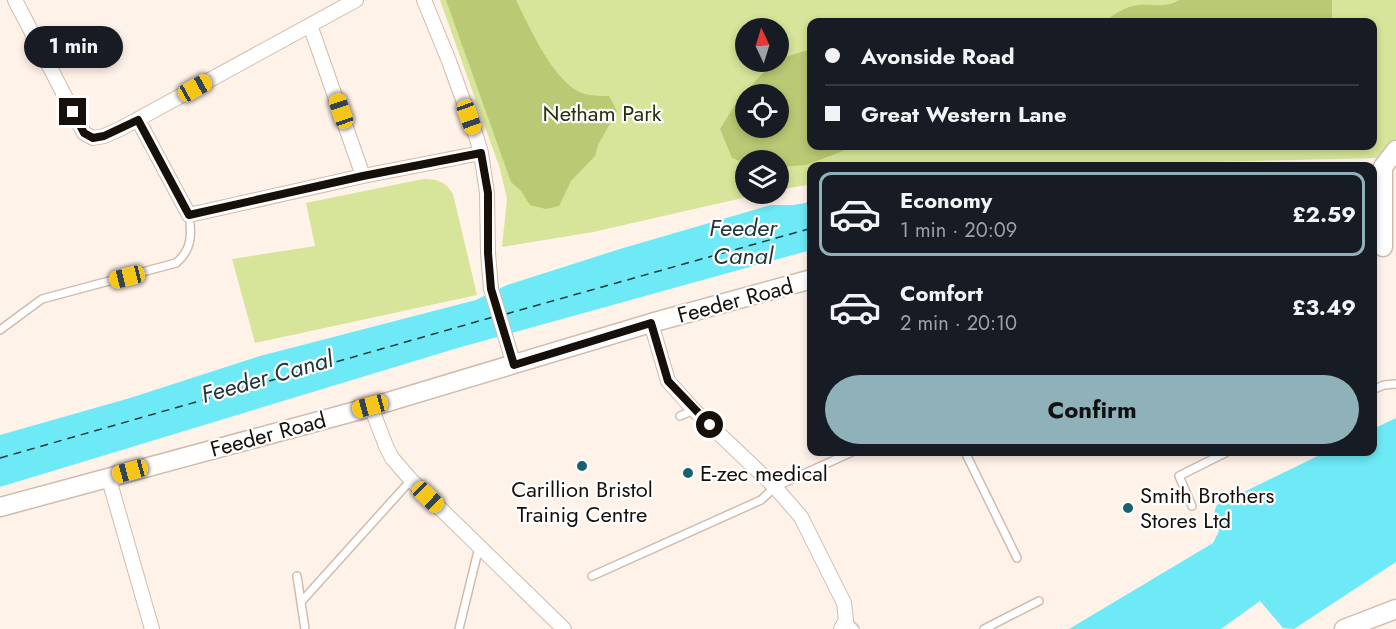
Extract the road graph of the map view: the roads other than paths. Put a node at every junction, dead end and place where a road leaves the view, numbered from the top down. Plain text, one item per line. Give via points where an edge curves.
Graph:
1 (15, 0) edge
2 (356, 0) edge
3 (424, 0) edge
4 (310, 25) junction
5 (138, 120) junction
6 (1396, 150) edge
7 (481, 153) junction
8 (363, 176) junction
9 (189, 215) junction
10 (1384, 247) edge
11 (807, 280) edge
12 (651, 323) junction
13 (0, 330) edge
14 (514, 365) junction
15 (1396, 384) edge
16 (1377, 388) edge
17 (370, 406) junction
18 (694, 410) junction
19 (680, 416) dead end
20 (843, 456) edge
21 (967, 456) edge
22 (1219, 456) edge
23 (108, 476) junction
24 (411, 480) junction
25 (776, 487) junction
26 (1192, 506) dead end
27 (0, 507) edge
28 (479, 547) junction
29 (1017, 558) dead end
30 (297, 576) dead end
31 (592, 576) dead end
32 (1039, 601) dead end
33 (301, 602) junction
34 (1396, 609) edge
35 (847, 626) edge
36 (152, 629) edge
37 (305, 629) edge
38 (459, 629) edge
39 (564, 629) edge
40 (984, 629) edge
41 (1344, 629) edge

1 - 5 street via 84,133 90,138 104,136
2 - 4 street
3 - 7 street
4 - 5 street
4 - 8 street
5 - 9 street
6 - 10 street via 1383,167
7 - 8 street
7 - 14 street via 488,193 491,289
8 - 9 street
9 - 13 lane via 190,245 176,262 42,298
11 - 12 street, Feeder Road
12 - 14 street, Feeder Road
12 - 18 street via 668,381
14 - 17 street, Feeder Road
15 - 16 lane
17 - 23 street, Feeder Road
17 - 24 street via 392,458
18 - 19 lane
18 - 25 street
20 - 25 lane
21 - 29 lane
22 - 26 lane via 1179,476
23 - 27 street, Feeder Road
23 - 36 street
24 - 28 street
24 - 33 lane
25 - 31 lane via 760,500
25 - 35 street via 801,517 844,603
28 - 38 lane
28 - 39 street
30 - 33 lane
32 - 40 lane
33 - 37 lane
34 - 41 street

